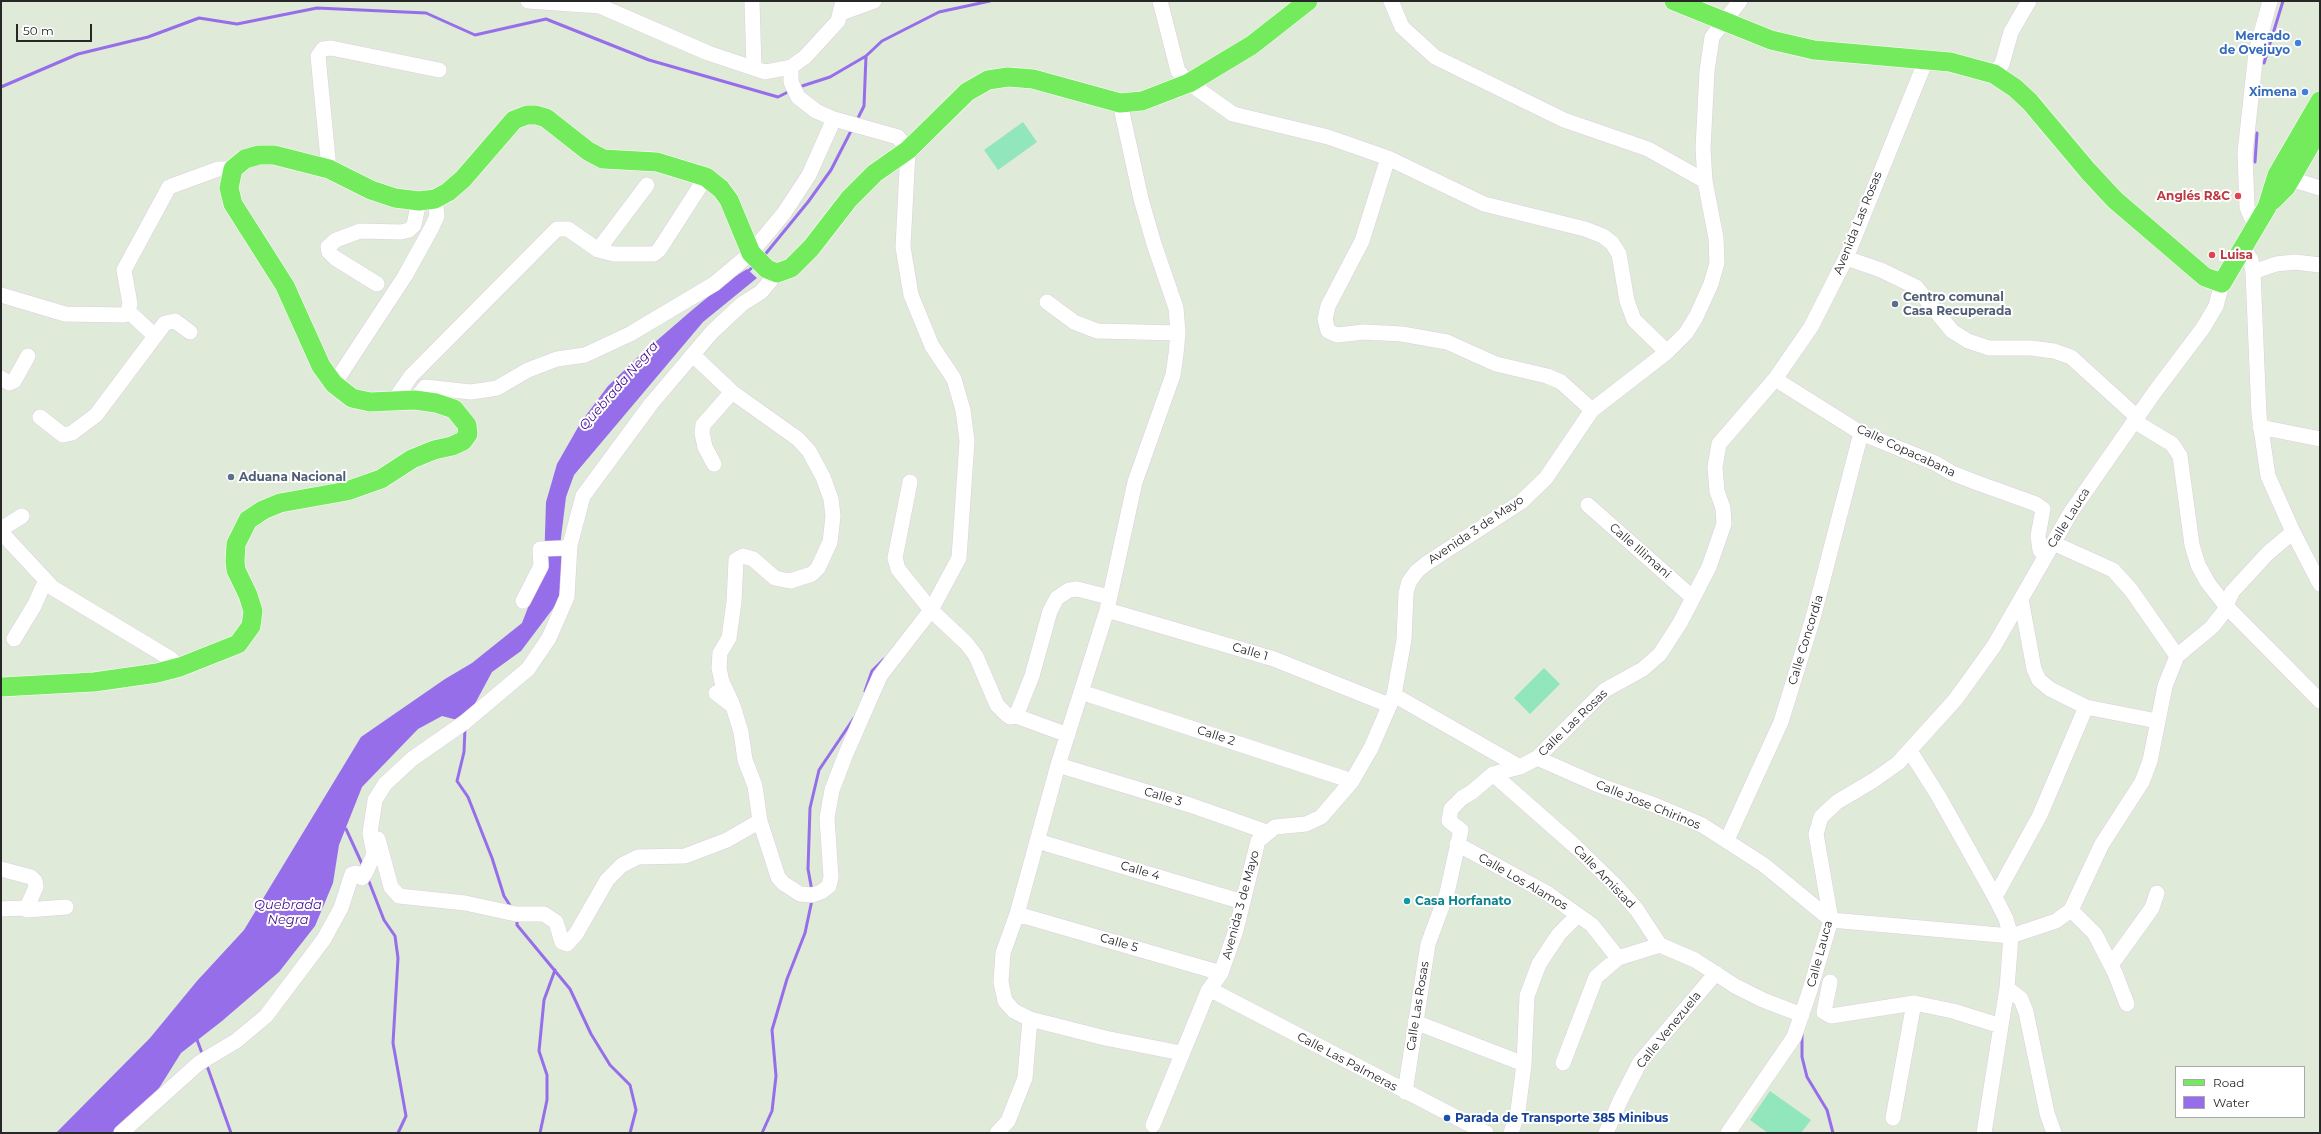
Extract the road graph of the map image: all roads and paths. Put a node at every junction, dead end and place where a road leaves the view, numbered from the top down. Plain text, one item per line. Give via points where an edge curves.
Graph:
1 (528, 1) edge
2 (752, 1) edge
3 (874, 1) edge
4 (1160, 1) edge
5 (1308, 1) edge
6 (1391, 1) edge
7 (1674, 1) edge
8 (1740, 1) edge
9 (2029, 1) edge
10 (2270, 1) edge
11 (602, 3) edge
12 (842, 7) edge
13 (1723, 22) junction
14 (1926, 60) junction
15 (791, 67) junction
16 (754, 68) junction
17 (439, 70) dead end
18 (1994, 74) junction
19 (1188, 83) junction
20 (1120, 103) junction
21 (2319, 107) edge
22 (839, 121) junction
23 (2320, 128) edge
24 (908, 150) junction
25 (1388, 158) junction
26 (233, 169) junction
27 (329, 169) junction
28 (706, 177) junction
29 (2283, 179) junction
30 (1705, 181) junction
31 (647, 185) dead end
32 (2320, 188) edge
33 (427, 200) junction
34 (2257, 224) junction
35 (2244, 247) junction
36 (598, 250) junction
37 (1846, 258) junction
38 (763, 263) junction
39 (2320, 264) edge
40 (2253, 272) junction
41 (2222, 283) junction
42 (377, 284) dead end
43 (1, 296) edge
44 (1047, 302) dead end
45 (128, 311) junction
46 (190, 332) dead end
47 (1178, 334) junction
48 (155, 336) junction
49 (1667, 352) junction
50 (693, 355) junction
51 (28, 356) dead end
52 (1, 378) edge
53 (1776, 379) junction
54 (334, 384) junction
55 (732, 392) junction
56 (415, 400) junction
57 (392, 402) junction
58 (1592, 410) junction
59 (40, 417) dead end
60 (2136, 419) junction
61 (2260, 427) junction
62 (1861, 433) junction
63 (2320, 439) edge
64 (714, 464) dead end
65 (910, 482) dead end
66 (1588, 505) dead end
67 (22, 516) dead end
68 (1, 530) edge
69 (2293, 532) junction
70 (2054, 543) junction
71 (567, 547) junction
72 (2045, 557) junction
73 (45, 582) junction
74 (2320, 582) edge
75 (1692, 597) junction
76 (2021, 599) junction
77 (523, 601) dead end
78 (1108, 604) junction
79 (2226, 606) junction
80 (931, 610) junction
81 (14, 639) dead end
82 (2177, 656) junction
83 (180, 667) junction
84 (1, 687) edge
85 (1081, 692) junction
86 (716, 693) dead end
87 (1391, 700) junction
88 (2320, 701) edge
89 (733, 706) junction
90 (2086, 707) junction
91 (1016, 716) junction
92 (2157, 721) junction
93 (1068, 735) junction
94 (1910, 751) junction
95 (1537, 758) junction
96 (1058, 765) junction
97 (1520, 767) junction
98 (1494, 774) junction
99 (1352, 781) junction
100 (760, 822) junction
101 (1267, 832) junction
102 (370, 833) junction
103 (1727, 840) junction
104 (1037, 841) junction
105 (1457, 844) junction
106 (1, 869) edge
107 (2157, 893) dead end
108 (1995, 897) junction
109 (1243, 902) junction
110 (66, 907) dead end
111 (24, 908) junction
112 (1, 909) edge
113 (2071, 910) junction
114 (1017, 914) junction
115 (1578, 915) junction
116 (1831, 920) junction
117 (2011, 936) junction
118 (1660, 945) junction
119 (1618, 958) junction
120 (2112, 965) junction
121 (1221, 973) junction
122 (1716, 973) junction
123 (1830, 982) dead end
124 (2007, 988) junction
125 (1208, 991) junction
126 (1914, 1003) junction
127 (2127, 1004) dead end
128 (1802, 1015) junction
129 (1030, 1019) junction
130 (1415, 1022) junction
131 (2001, 1026) junction
132 (1181, 1053) junction
133 (1563, 1063) dead end
134 (1524, 1064) junction
135 (1405, 1092) junction
136 (1893, 1118) dead end
137 (1153, 1125) dead end
138 (121, 1133) edge
139 (998, 1133) edge
140 (1486, 1133) edge
141 (1511, 1133) edge
142 (1606, 1133) edge
143 (1728, 1133) edge
144 (1984, 1133) edge
145 (2054, 1133) edge

1 - 11 street
2 - 16 street
3 - 12 street
4 - 19 street via 1178,71
5 - 19 main road via 1252,44
6 - 30 street via 1402,27 1435,57 1564,120 1648,149
7 - 13 main road
8 - 13 street, Avenida 3 de Mayo
9 - 18 street via 2011,32 2002,64
10 - 34 street via 2256,52 2245,153 2247,207
11 - 16 street via 708,53
12 - 15 street via 838,21 805,57
13 - 14 main road via 1771,40 1814,50
13 - 30 street, Avenida 3 de Mayo via 1712,37 1704,96
14 - 18 main road via 1974,67
14 - 37 street, Avenida Las Rosas
15 - 16 street via 765,72
15 - 22 street via 791,82 798,97 816,111
17 - 27 street via 331,48 323,49 318,56
18 - 41 main road via 2030,102 2115,200 2205,277
19 - 20 main road via 1142,100
19 - 25 street via 1233,114 1328,137
20 - 24 main road via 1033,80 1008,77 988,80 967,92
20 - 47 street via 1141,199 1176,308
21 - 29 main road
22 - 24 street via 898,137
22 - 38 street via 784,213
23 - 29 main road
24 - 38 main road via 875,173 849,199 812,248 791,268
24 - 80 street via 903,247 911,295 932,346 954,379 963,410 967,441 960,558
25 - 49 street via 1484,204 1585,229 1603,236 1612,243 1619,254 1627,301 1634,320
25 - 58 street via 1362,241 1328,306 1325,319 1328,331 1337,335 1364,332 1402,334 1447,342 1496,364 1547,376 1561,382
26 - 27 main road via 245,159 259,155 274,155
26 - 45 street via 218,169 169,187 124,270 123,277 129,296
26 - 54 main road via 229,188 233,204 285,286 321,366
27 - 33 main road via 371,190 395,198
28 - 33 main road via 657,162 603,159 588,151 546,118 527,115 509,124 463,179
28 - 36 street via 654,254 614,254
28 - 38 main road via 721,189 729,200
29 - 32 street
29 - 34 main road
30 - 49 street, Avenida 3 de Mayo via 1716,238 1717,263 1711,284 1696,317 1686,333
31 - 36 street
33 - 42 street via 409,230 360,231 336,240 328,247 335,258
33 - 54 street via 437,216 431,229 405,276
34 - 35 main road
35 - 40 street via 2251,260
35 - 41 main road
36 - 57 street via 573,231 556,229 411,376
37 - 53 street, Avenida Las Rosas via 1811,327
37 - 60 street via 1881,270 1916,287 1952,331 1968,341 1989,348 2031,348 2054,351 2070,357
38 - 50 street via 761,292 742,304 712,332
38 - 56 street via 714,284 630,334 585,354 557,359 528,370 497,388 471,392 425,387
39 - 40 street via 2276,264
40 - 61 street
41 - 60 street, Calle Lauca via 2216,306 2203,328
43 - 45 street via 65,314 118,315
44 - 47 street via 1074,322 1097,330
45 - 48 street
46 - 48 street via 175,321 168,322
47 - 78 street via 1173,375 1135,482
48 - 59 street via 96,415 81,427 68,435 63,435
49 - 58 street, Avenida 3 de Mayo
50 - 55 street
50 - 71 street via 651,404 583,496
51 - 52 street via 14,381 9,383
53 - 62 street, Calle Copacabana
53 - 75 street, Calle Las Rosas via 1719,444 1715,467 1724,524 1708,567
54 - 57 main road via 352,398 370,402
55 - 64 street via 704,425 702,433 705,447
55 - 89 street via 798,439 809,451 823,477 831,499 833,516 830,542 818,568 812,574 790,582 775,578 753,559 743,556 736,560 730,638 720,653 719,668 722,682
56 - 57 main road
56 - 83 main road via 454,409 467,425 468,434 463,441 412,459 381,479 348,491 280,503 248,520 236,544 235,561 236,570 253,611 251,626 238,644
58 - 87 street, Avenida 3 de Mayo via 1546,478 1520,502 1417,571 1409,582 1404,640
60 - 70 street, Calle Lauca via 2071,512
60 - 79 street via 2172,444 2180,456 2192,545 2208,583
61 - 63 street
61 - 69 street via 2268,476
62 - 72 street, Calle Copacabana via 1935,462 1952,473 2036,504 2043,509 2038,536 2040,550
62 - 103 street, Calle Concordia via 1813,618 1781,722
65 - 80 street via 895,558 898,569
66 - 75 street, Calle Illimani
67 - 68 street
68 - 73 street
69 - 74 street
69 - 79 street via 2268,553 2232,592
70 - 72 street, Calle Lauca
70 - 82 street via 2113,570 2131,590
71 - 77 street via 540,549 541,566
71 - 102 street via 568,597 548,638 528,669 465,722 412,759 385,784 375,800
72 - 76 street, Calle Lauca
73 - 81 street
73 - 83 street
75 - 95 street, Calle Las Rosas via 1680,623 1660,654 1643,669 1605,690
76 - 90 street via 2034,669 2039,680 2050,689
76 - 94 street, Calle Lauca via 1971,678
78 - 85 street
78 - 87 street, Calle 1
78 - 91 street, Calle 1 via 1077,589 1069,590 1057,598 1050,611 1032,676
79 - 82 street via 2212,627
79 - 88 street
80 - 91 street via 976,656 997,705 1010,717
80 - 100 street via 880,676 832,790 827,818 831,877 829,886 812,896 800,894 783,883 775,870
82 - 92 street via 2165,686
83 - 84 main road via 94,682
85 - 93 street
85 - 99 street, Calle 2
86 - 89 street
87 - 97 street, Calle 1
87 - 99 street, Avenida 3 de Mayo via 1371,748
89 - 100 street via 741,732 745,760 755,786
90 - 92 street
90 - 108 street via 2040,815
91 - 93 street
92 - 113 street via 2150,761 2142,782 2102,844
93 - 96 street
94 - 108 street
94 - 116 street, Calle Lauca via 1874,780 1837,802 1822,817 1816,834
95 - 97 street, Calle Las Rosas
95 - 103 street, Calle Jose Chirinos via 1596,784 1683,817
96 - 101 street, Calle 3 via 1190,805
96 - 104 street
97 - 98 street, Calle Las Rosas
98 - 105 street, Calle Las Rosas via 1451,809 1450,821 1461,830
98 - 118 street, Calle Amistad via 1576,846 1616,886 1637,910
99 - 101 street, Avenida 3 de Mayo via 1321,817 1306,824 1275,827
100 - 102 street via 727,840 685,856 638,857 622,865 607,880 576,934 567,944 562,942 556,922 544,914 516,914 465,903 399,896 391,887 378,839
101 - 109 street, Avenida 3 de Mayo via 1258,841
102 - 138 street via 374,854 366,872 362,878 356,873 352,874 341,908 324,939 266,1016 236,1041 199,1063
103 - 116 street, Calle Jose Chirinos via 1764,865
104 - 109 street, Calle 4
104 - 114 street
105 - 115 street, Calle Los Alamos via 1547,893
105 - 130 street, Calle Las Rosas via 1447,893 1428,944
106 - 111 street via 31,877 35,881 36,887
107 - 120 street via 2152,908
108 - 117 street
109 - 121 street, Avenida 3 de Mayo
110 - 111 street via 27,910
111 - 112 street
113 - 117 street via 2056,921
113 - 120 street via 2095,934
114 - 121 street, Calle 5
114 - 129 street via 1003,953 1001,982 1005,1001 1014,1011
115 - 119 street, Calle Los Alamos via 1600,933
115 - 134 street via 1559,934 1543,958 1532,983 1528,996
116 - 117 street
116 - 128 street, Calle Lauca
117 - 124 street
118 - 119 street
118 - 122 street via 1695,960
119 - 133 street via 1596,977
120 - 127 street
121 - 125 street, Avenida 3 de Mayo
122 - 128 street via 1763,1000
122 - 142 street, Calle Venezuela via 1640,1062
123 - 126 street via 1824,1012 1831,1016
124 - 131 street
124 - 145 street via 2021,999 2026,1012 2047,1113
125 - 132 street, Avenida 3 de Mayo
125 - 135 street, Calle Las Palmeras via 1217,993
126 - 131 street via 1953,1011
126 - 136 street
128 - 143 street, Calle Lauca via 1794,1037
129 - 132 street via 1105,1038
129 - 139 street via 1025,1078 1008,1121
130 - 134 street
130 - 135 street, Calle Las Rosas
131 - 144 street
132 - 137 street, Avenida 3 de Mayo
134 - 141 street via 1518,1111
135 - 140 street, Calle Las Palmeras

